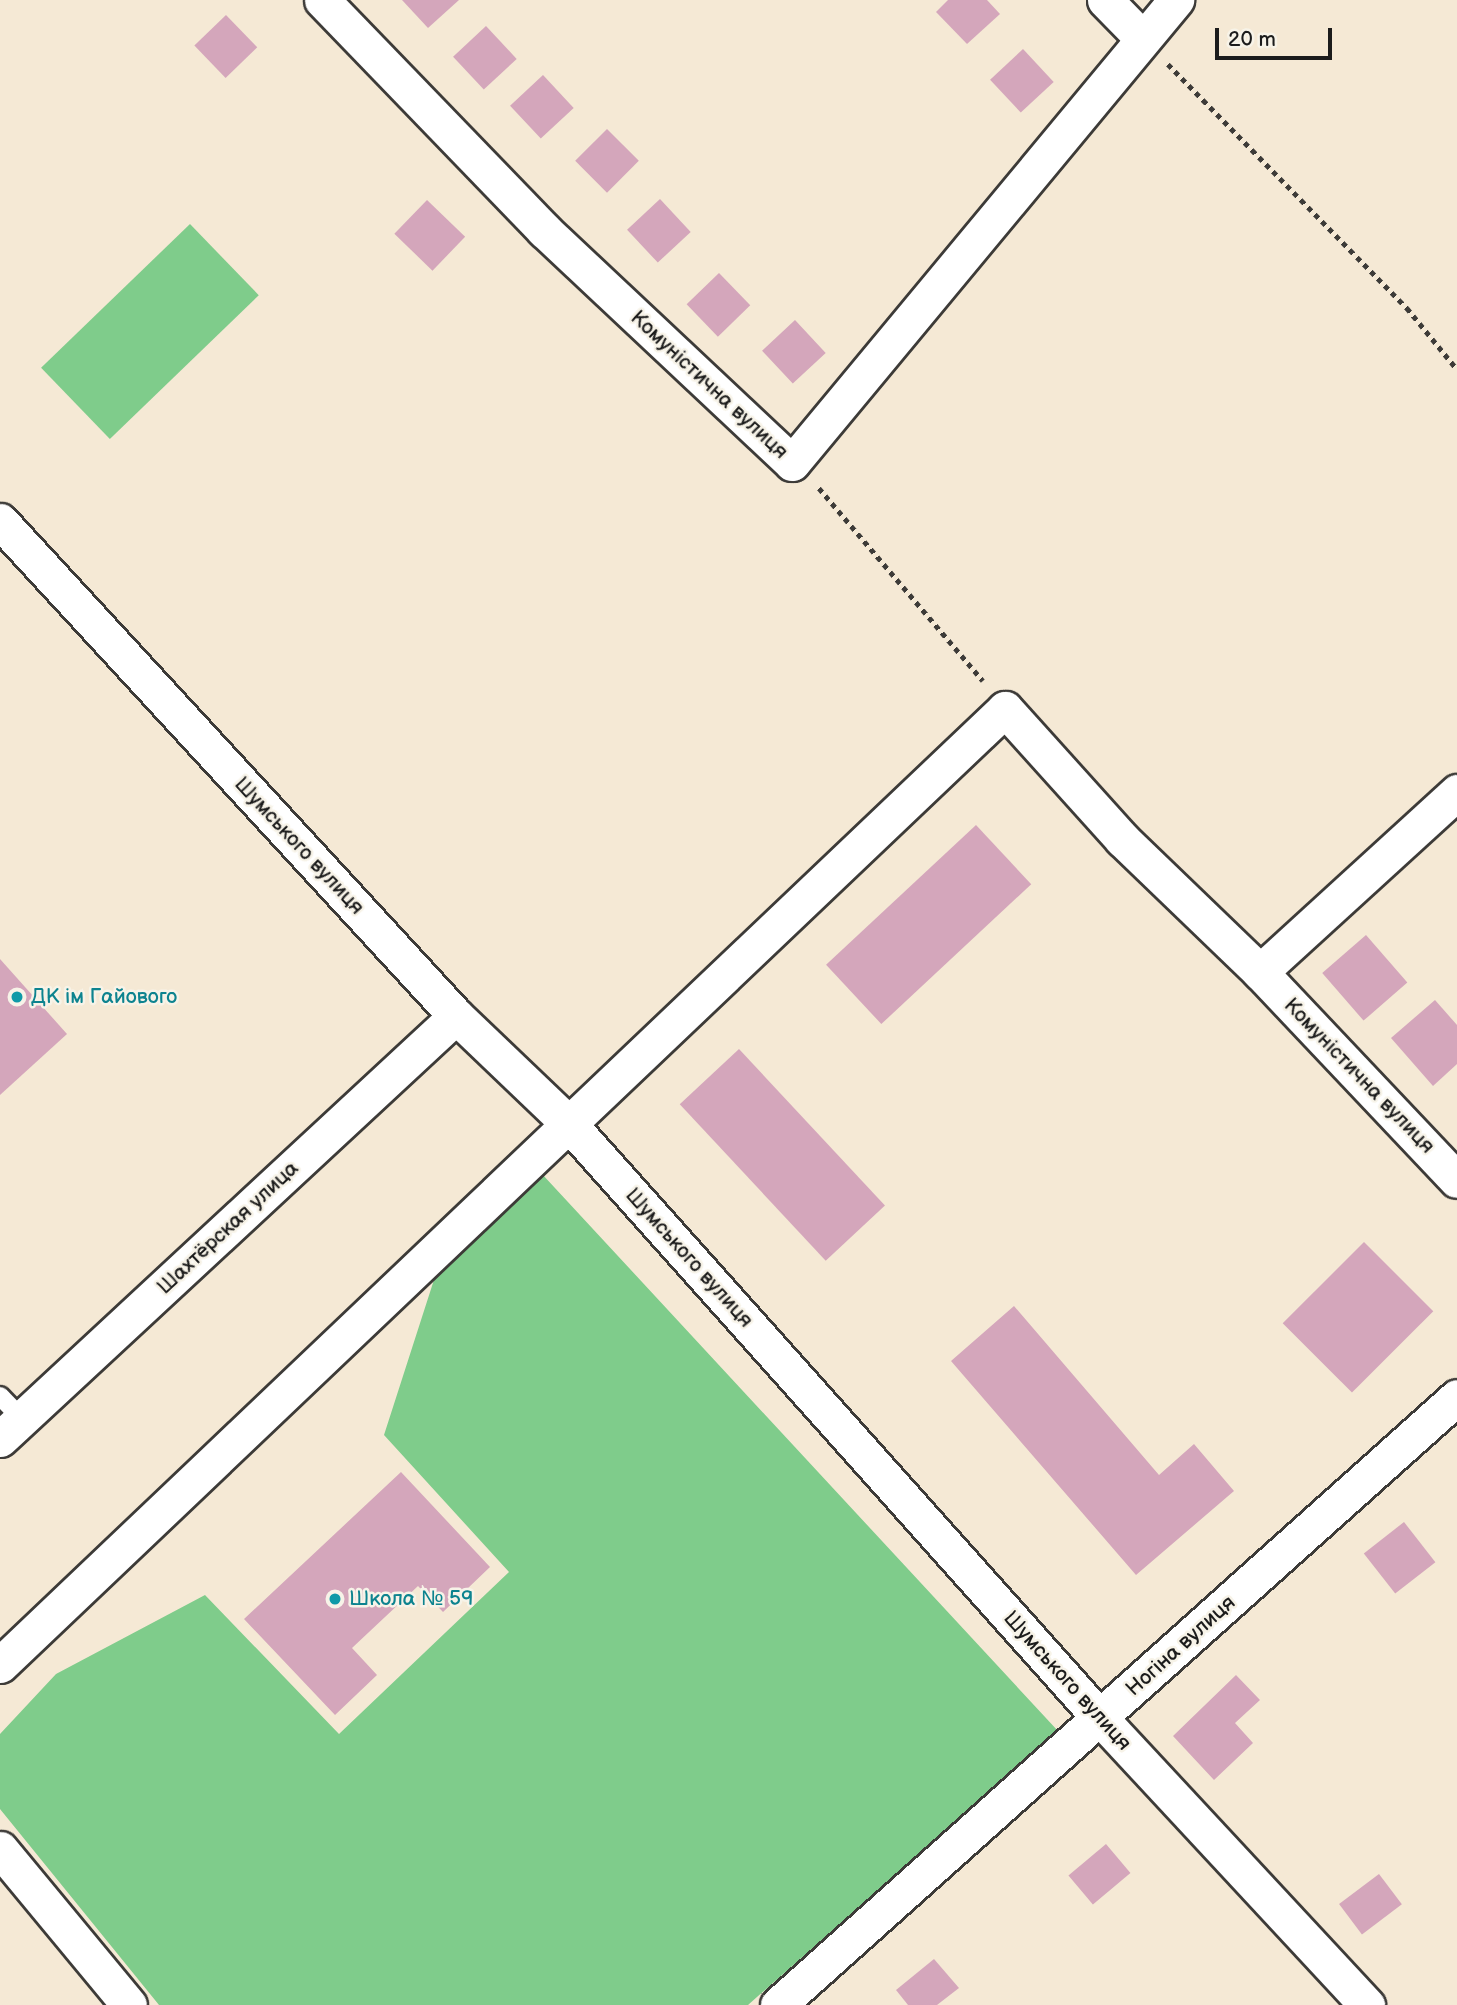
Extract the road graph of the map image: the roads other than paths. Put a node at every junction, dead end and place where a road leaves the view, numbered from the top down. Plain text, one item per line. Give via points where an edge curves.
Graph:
1 (322, 0) edge
2 (1105, 0) edge
3 (1176, 0) edge
4 (1143, 39) junction
5 (0, 522) edge
6 (1457, 792) edge
7 (1260, 972) junction
8 (456, 1016) junction
9 (570, 1125) junction
10 (1457, 1180) edge
11 (1457, 1397) edge
12 (7, 1418) edge
13 (0, 1665) edge
14 (1101, 1719) junction
15 (0, 1849) edge
16 (129, 2005) edge
17 (778, 2005) edge
18 (1367, 2005) edge

1 - 4 street, Комуністична вулиця via 544,230 792,463
2 - 4 street
3 - 4 street, Комуністична вулиця
5 - 8 street, Шумського вулиця
6 - 7 street
7 - 9 street, Комуністична вулиця via 1122,839 1005,709
7 - 10 street, Комуністична вулиця
8 - 9 street, Шумського вулиця
8 - 12 street, Шахтёрская улица
9 - 13 street
9 - 14 street, Шумського вулиця
11 - 14 street, Ногіна вулиця
14 - 17 street, Ногіна вулиця
14 - 18 street, Шумського вулиця
15 - 16 street

